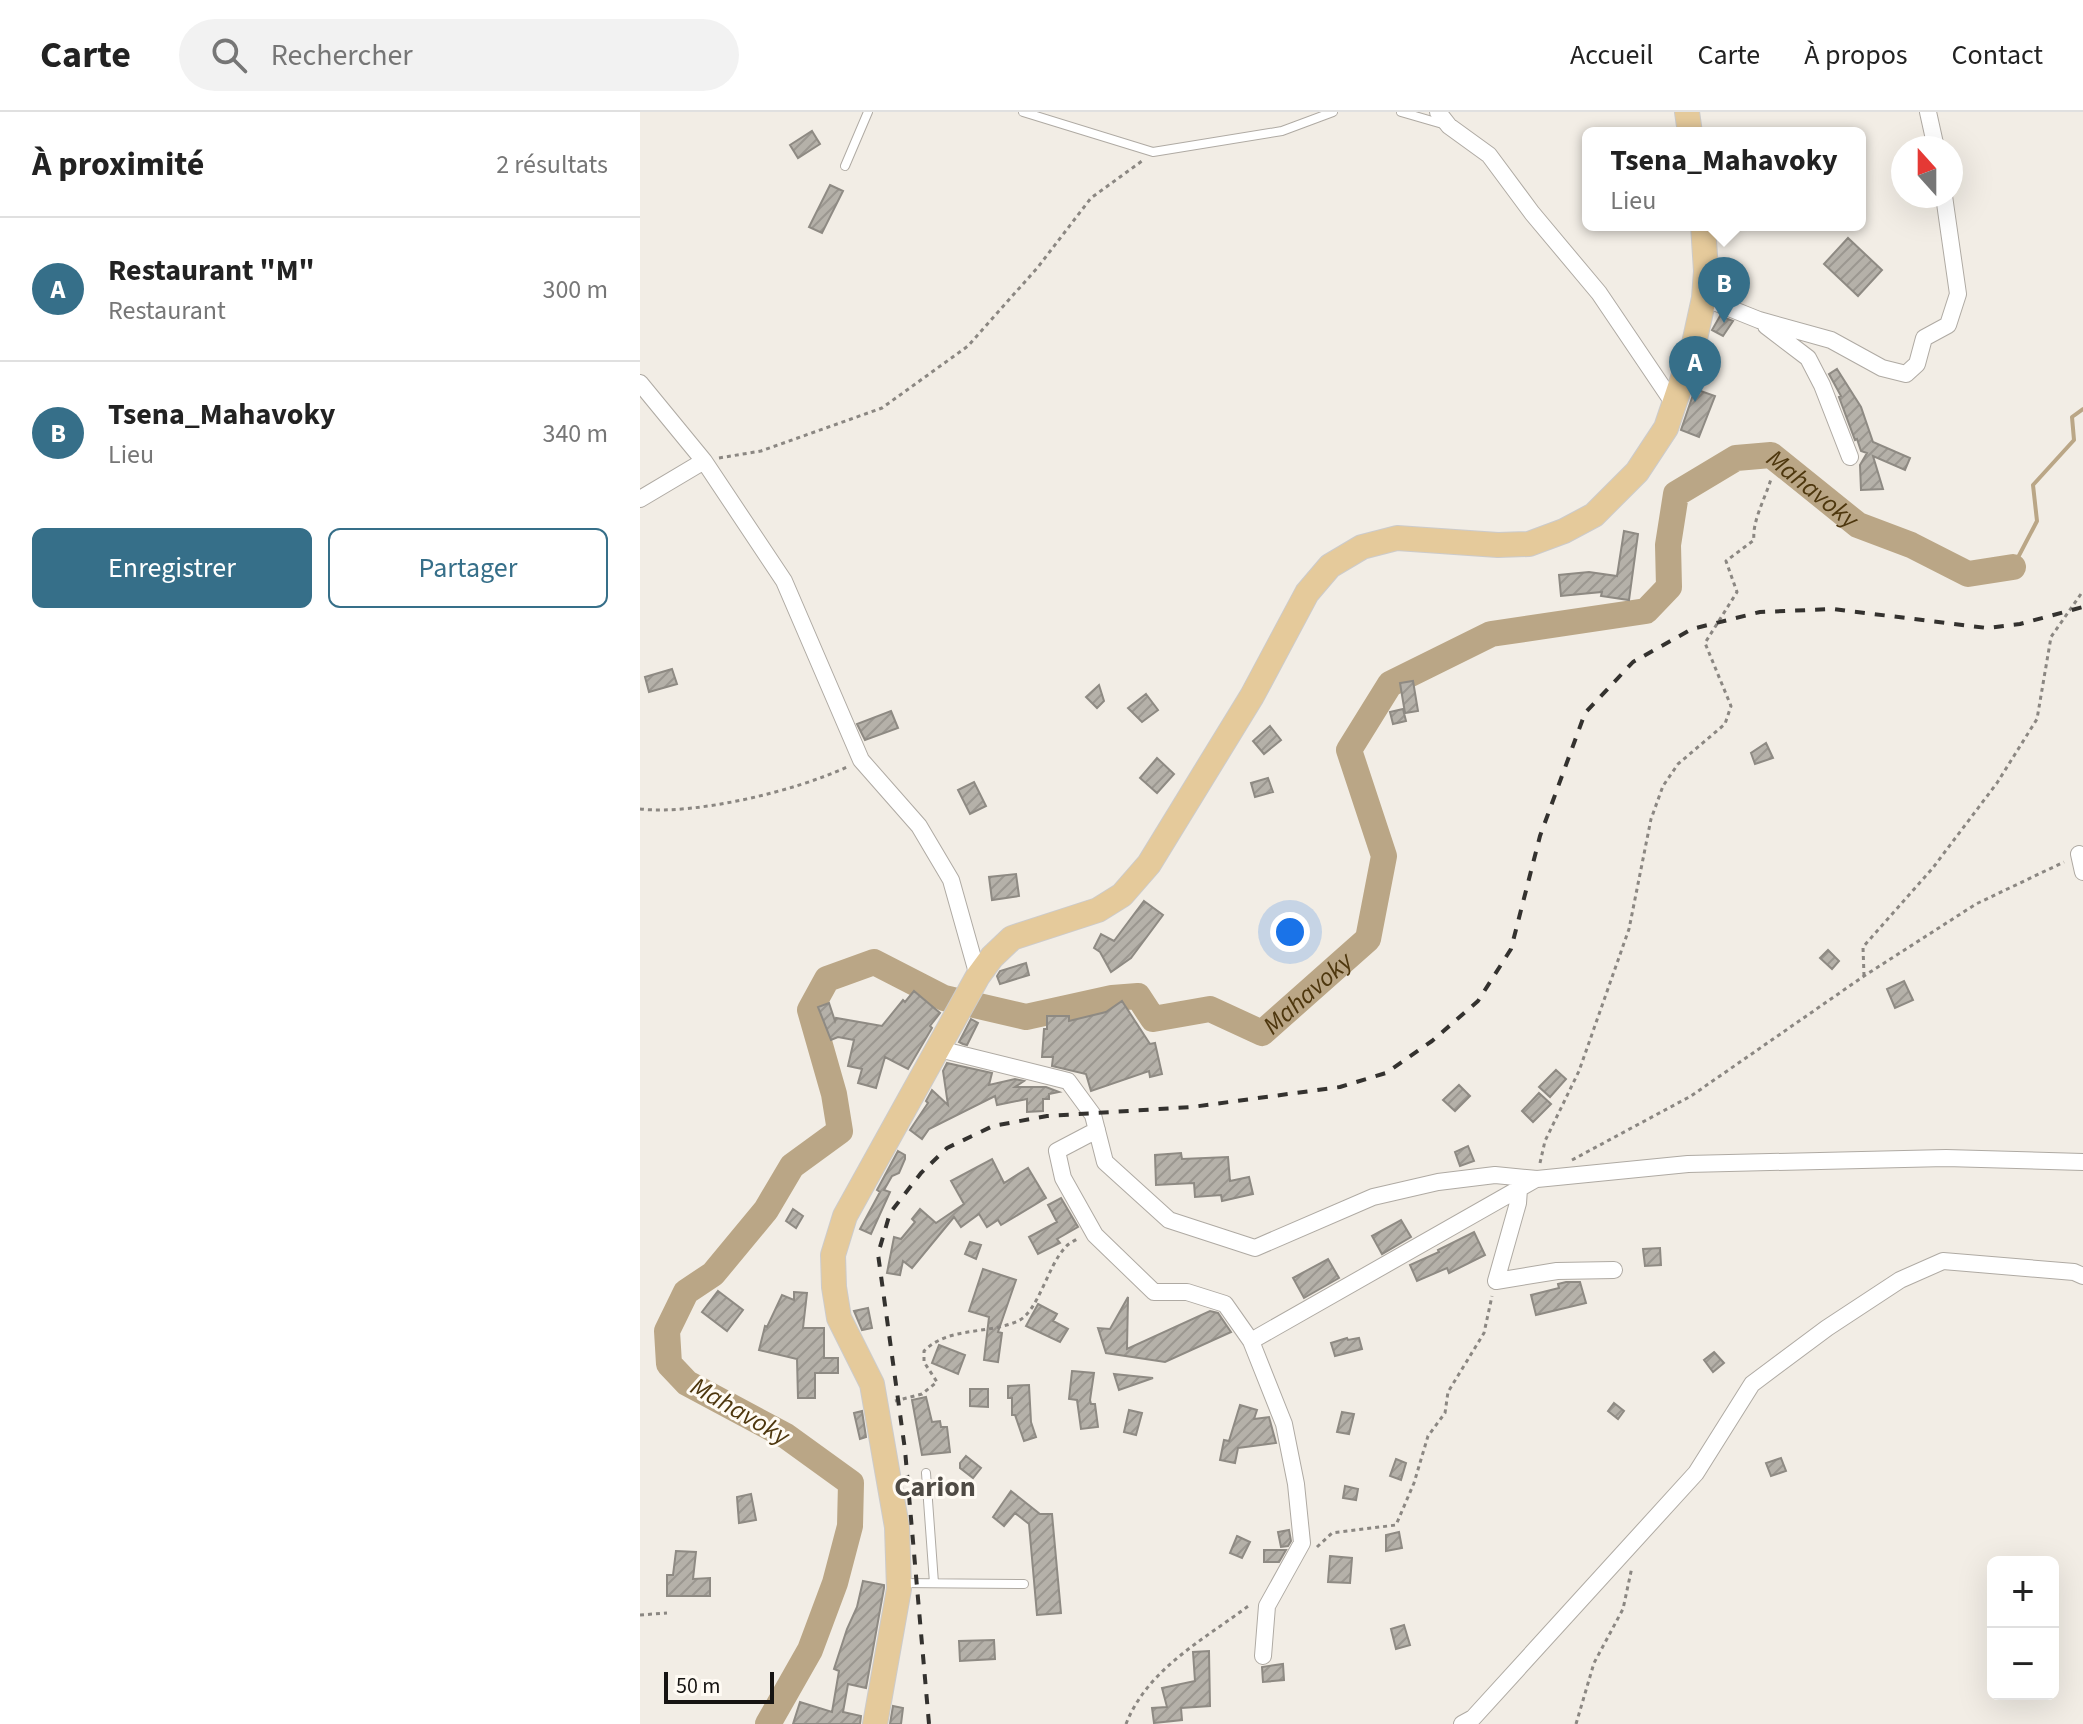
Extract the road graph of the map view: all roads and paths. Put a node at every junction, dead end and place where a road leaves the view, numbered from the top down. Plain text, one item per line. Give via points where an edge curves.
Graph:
1 (868, 112) edge
2 (1023, 112) edge
3 (1333, 112) edge
4 (1401, 112) edge
5 (1438, 112) edge
6 (1928, 112) edge
7 (1449, 126) junction
8 (1933, 136) edge
9 (1153, 152) junction
10 (845, 166) dead end
11 (1946, 208) edge
12 (1703, 231) edge
13 (1704, 298) junction
14 (1759, 320) junction
15 (640, 383) edge
16 (1674, 404) junction
17 (1850, 457) dead end
18 (704, 461) junction
19 (1771, 479) dead end
20 (640, 499) edge
21 (2083, 591) edge
22 (861, 760) junction
23 (640, 809) edge
24 (2079, 854) joint
25 (2083, 872) edge
26 (978, 976) junction
27 (1864, 976) junction
28 (944, 1039) junction
29 (1097, 1130) junction
30 (2083, 1162) edge
31 (1565, 1164) dead end
32 (1537, 1179) junction
33 (1519, 1189) junction
34 (1092, 1230) junction
35 (1614, 1270) dead end
36 (2083, 1276) edge
37 (1496, 1281) junction
38 (1251, 1341) junction
39 (878, 1411) junction
40 (926, 1473) dead end
41 (1627, 1549) junction
42 (1310, 1553) dead end
43 (899, 1582) junction
44 (934, 1583) junction
45 (1024, 1584) dead end
46 (1257, 1599) dead end
47 (667, 1613) dead end
48 (640, 1615) edge
49 (1263, 1656) dead end
50 (875, 1724) edge
51 (1126, 1724) edge
52 (1462, 1724) edge
53 (1576, 1724) edge

1 - 10 lane
2 - 9 lane
3 - 9 lane via 1282,131
4 - 7 lane
5 - 7 street
6 - 8 street
7 - 16 street via 1489,155 1599,293
9 - 18 path via 1091,198 968,346 882,408 761,451
11 - 14 street via 1958,294 1948,325 1924,338 1917,364 1906,374 1882,368 1831,340
12 - 13 main road
13 - 14 street
13 - 16 main road
14 - 17 street via 1808,358
15 - 18 street
16 - 26 main road via 1666,428 1637,472 1594,515 1564,531 1529,544 1397,538 1362,547 1330,566 1307,593 1252,696 1149,864 1122,895 1098,910 1012,938
18 - 20 street
18 - 22 street via 784,581
19 - 32 path via 1753,526 1754,540 1726,561 1737,592 1705,643 1731,706 1725,724 1678,764 1663,786 1651,819 1629,929 1579,1071 1545,1141
21 - 27 path via 2051,637 2037,719 1932,869 1863,947
22 - 23 path via 815,782 710,806
22 - 26 street via 919,826 951,880
24 - 25 street
24 - 27 path via 1976,904
26 - 28 main road
27 - 31 path via 1691,1096
28 - 29 street via 1068,1081 1093,1115
28 - 39 main road via 845,1216 833,1255 839,1318 872,1384
29 - 32 street via 1105,1162 1169,1220 1255,1248 1373,1197 1495,1175
29 - 34 street via 1057,1151 1063,1178
30 - 32 street via 1946,1158 1688,1164
32 - 33 street
33 - 37 street
33 - 38 street
34 - 38 street via 1154,1292 1187,1292 1225,1304
34 - 39 path via 1065,1247 1020,1321 933,1342 924,1351 924,1362 937,1382 922,1394
35 - 37 street via 1557,1271
36 - 41 street via 1943,1261 1900,1280 1752,1384 1696,1473
37 - 42 path via 1484,1333 1448,1392 1445,1413 1428,1436 1396,1525 1332,1533
38 - 49 street via 1284,1424 1302,1543 1267,1606
39 - 43 main road via 897,1527
40 - 44 lane
41 - 52 street
41 - 53 path via 1632,1567 1623,1609 1594,1663
43 - 44 lane
43 - 50 main road
44 - 45 lane
46 - 51 path via 1152,1679
47 - 48 path

